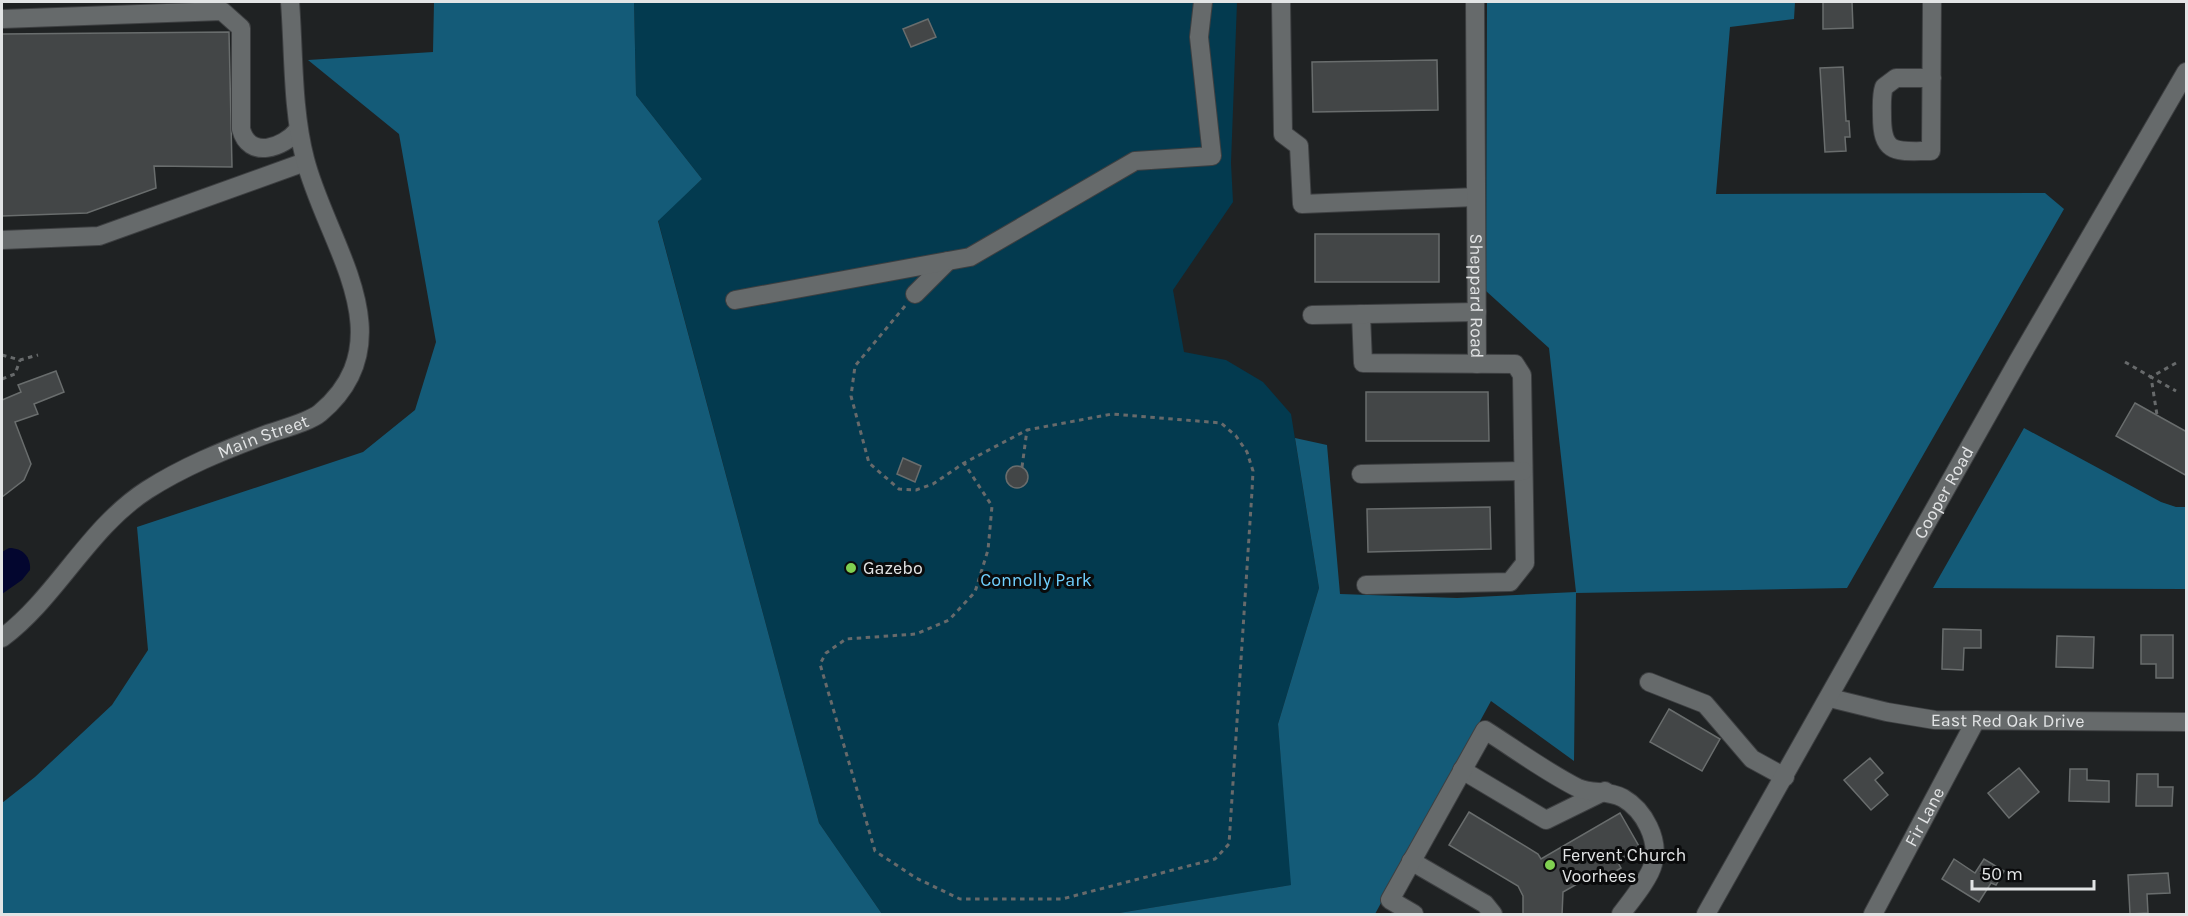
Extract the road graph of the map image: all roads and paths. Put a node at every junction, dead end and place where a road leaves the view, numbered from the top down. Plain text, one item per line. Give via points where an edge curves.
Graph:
1 (290, 2) edge
2 (1203, 2) edge
3 (1281, 2) edge
4 (1475, 2) edge
5 (1932, 2) edge
6 (2, 19) edge
7 (2187, 72) edge
8 (1932, 78) junction
9 (298, 130) junction
10 (305, 162) junction
11 (1476, 197) junction
12 (2, 240) edge
13 (948, 261) junction
14 (915, 294) joint
15 (735, 300) dead end
16 (1477, 312) junction
17 (1361, 314) junction
18 (1312, 315) dead end
19 (2, 355) edge
20 (38, 355) dead end
21 (20, 360) junction
22 (2125, 362) dead end
23 (2176, 363) dead end
24 (1477, 364) junction
25 (2151, 377) junction
26 (2, 380) edge
27 (2176, 391) dead end
28 (2157, 415) dead end
29 (1027, 430) junction
30 (964, 463) junction
31 (1022, 467) dead end
32 (1523, 471) junction
33 (1361, 474) dead end
34 (1366, 585) dead end
35 (2, 638) edge
36 (1649, 682) dead end
37 (1830, 698) junction
38 (1976, 720) junction
39 (2187, 722) edge
40 (1462, 770) junction
41 (1785, 777) junction
42 (1605, 791) junction
43 (1411, 861) junction
44 (1414, 915) edge
45 (1493, 915) edge
46 (1621, 915) edge
47 (1706, 915) edge
48 (1873, 915) edge

1 - 9 street, Main Street
2 - 13 street via 1199,37 1212,156 1135,161 970,257
3 - 11 street via 1283,134 1299,147 1302,204
4 - 11 street, Sheppard Road
5 - 8 street
6 - 9 street via 222,11 241,28 241,129 246,139 257,148 268,149 285,142
7 - 37 street, Cooper Road via 2018,361
8 - 8 street via 1931,151 1894,150 1882,135 1883,89 1896,78
9 - 10 street, Main Street
10 - 12 street via 99,236
10 - 35 street, Main Street via 358,303 362,345 348,381 319,414 200,460 146,491 111,521 20,625
11 - 16 street, Sheppard Road
13 - 14 street
13 - 15 street
14 - 30 path via 855,366 851,396 869,463 899,489 916,490 933,484
16 - 17 street
16 - 24 street, Sheppard Road
17 - 18 street
17 - 24 street via 1363,363
19 - 21 path
20 - 21 path
21 - 26 path via 15,374
22 - 25 path
23 - 25 path
24 - 32 street, Sheppard Road via 1515,364 1522,375
25 - 27 path
25 - 28 path
29 - 30 path
29 - 30 path via 1112,414 1221,423 1247,452 1253,471 1229,844 1215,859 1062,899 960,899 916,878 875,851 820,664 826,652 846,639 916,634 949,620 975,592 988,550 992,506
29 - 31 path
32 - 33 street
32 - 34 street, Sheppard Road via 1525,563 1510,582
36 - 41 street via 1705,704 1752,759
37 - 38 street, East Red Oak Drive via 1935,720
37 - 41 street, Cooper Road
38 - 39 street, East Red Oak Drive
38 - 48 street, Fir Lane
40 - 42 street via 1546,820
40 - 42 street via 1485,730 1581,789
40 - 43 street
41 - 47 street, Cooper Road
42 - 46 street via 1623,798 1638,811 1649,827 1654,846 1653,865
43 - 44 street via 1390,900
43 - 45 street via 1485,904

